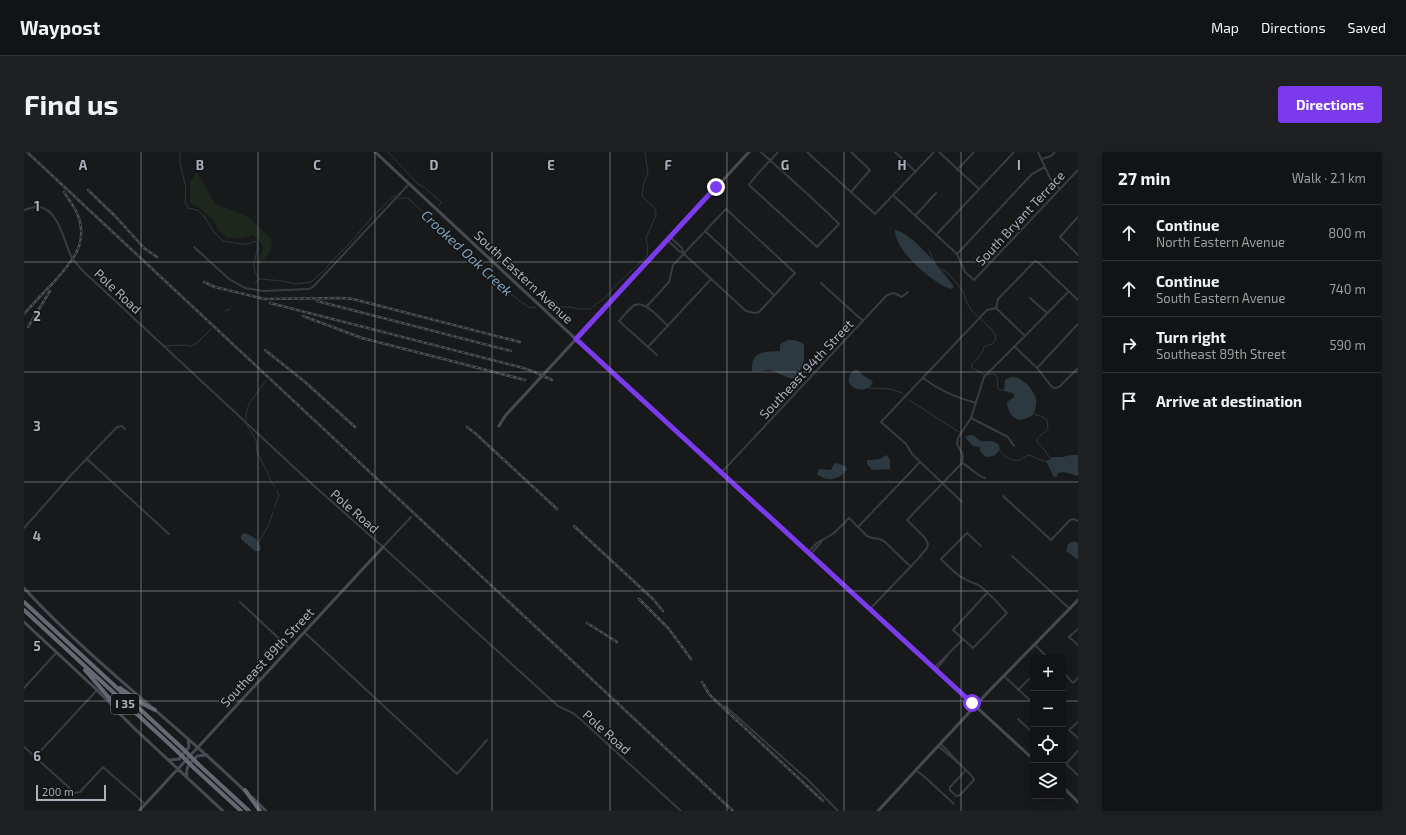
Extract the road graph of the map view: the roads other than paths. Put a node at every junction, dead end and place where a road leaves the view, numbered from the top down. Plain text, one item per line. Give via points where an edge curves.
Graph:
1 (375, 152) edge
2 (749, 152) edge
3 (761, 152) edge
4 (778, 152) edge
5 (807, 152) edge
6 (851, 152) edge
7 (895, 152) edge
8 (934, 152) edge
9 (939, 152) edge
10 (974, 152) edge
11 (1014, 152) edge
12 (1038, 152) edge
13 (1055, 152) edge
14 (770, 160) junction
15 (1042, 160) junction
16 (1045, 167) junction
17 (958, 170) junction
18 (1078, 170) edge
19 (916, 172) junction
20 (409, 184) junction
21 (979, 190) junction
22 (1060, 190) junction
23 (851, 192) junction
24 (936, 193) dead end
25 (894, 196) junction
26 (24, 210) edge
27 (915, 216) junction
28 (1078, 217) edge
29 (705, 231) junction
30 (936, 235) junction
31 (668, 239) junction
32 (194, 248) dead end
33 (684, 254) junction
34 (957, 254) junction
35 (1078, 255) edge
36 (711, 279) junction
37 (822, 283) dead end
38 (1068, 291) junction
39 (908, 292) dead end
40 (774, 295) junction
41 (1030, 298) dead end
42 (1078, 300) edge
43 (647, 306) junction
44 (996, 308) junction
45 (1047, 314) junction
46 (863, 321) junction
47 (1078, 324) edge
48 (668, 326) junction
49 (1025, 336) junction
50 (576, 339) junction
51 (648, 347) junction
52 (1015, 347) junction
53 (656, 355) dead end
54 (1037, 368) junction
55 (1078, 368) edge
56 (923, 378) junction
57 (976, 404) junction
58 (971, 418) junction
59 (499, 426) dead end
60 (125, 429) dead end
61 (1014, 446) dead end
62 (87, 459) junction
63 (920, 462) junction
64 (962, 463) junction
65 (721, 473) junction
66 (985, 478) dead end
67 (943, 483) junction
68 (1003, 496) dead end
69 (962, 502) dead end
70 (411, 517) dead end
71 (1078, 521) edge
72 (858, 526) junction
73 (24, 528) edge
74 (169, 534) dead end
75 (980, 546) dead end
76 (383, 547) junction
77 (809, 554) junction
78 (1012, 556) dead end
79 (911, 567) junction
80 (24, 588) edge
81 (987, 593) junction
82 (24, 602) edge
83 (240, 602) dead end
84 (1077, 602) edge
85 (870, 609) junction
86 (1070, 609) junction
87 (24, 610) edge
88 (24, 622) edge
89 (1078, 629) edge
90 (304, 632) junction
91 (963, 639) junction
92 (1035, 645) junction
93 (1078, 645) edge
94 (289, 648) junction
95 (57, 652) junction
96 (1045, 655) edge
97 (73, 656) junction
98 (935, 669) junction
99 (1066, 675) edge
100 (1004, 676) junction
101 (1078, 678) edge
102 (1029, 679) dead end
103 (111, 683) junction
104 (24, 688) edge
105 (97, 690) junction
106 (1018, 690) junction
107 (1030, 700) edge
108 (725, 706) dead end
109 (976, 706) junction
110 (155, 710) junction
111 (119, 712) junction
112 (1018, 719) dead end
113 (1078, 722) edge
114 (1030, 730) edge
115 (188, 737) junction
116 (1078, 738) edge
117 (488, 740) dead end
118 (939, 745) junction
119 (24, 747) edge
120 (198, 747) junction
121 (1078, 751) edge
122 (207, 755) junction
123 (1030, 756) edge
124 (35, 757) junction
125 (169, 760) junction
126 (1066, 764) joint
127 (178, 769) junction
128 (916, 770) junction
129 (966, 770) junction
130 (1078, 775) edge
131 (187, 777) junction
132 (245, 790) junction
133 (1066, 790) edge
134 (1078, 802) edge
135 (145, 804) junction
136 (954, 804) dead end
137 (139, 811) edge
138 (224, 811) edge
139 (241, 811) edge
140 (249, 811) edge
141 (260, 811) edge
142 (266, 811) edge
143 (681, 811) edge
144 (838, 811) edge
145 (878, 811) edge

1 - 20 main road, South Eastern Avenue
2 - 31 main road
3 - 14 street
4 - 14 street
5 - 23 street
6 - 23 street via 870,170
7 - 19 street
8 - 19 street
9 - 17 street
10 - 17 street
11 - 21 street
12 - 15 street
13 - 15 street
14 - 14 street via 839,224 817,247 749,185
15 - 16 street
16 - 22 street via 1050,179
16 - 34 street via 1034,173
17 - 21 street
18 - 22 street, South Bryant Terrace
19 - 25 street
20 - 32 street via 309,289 264,291 245,288 229,279
20 - 50 main road, South Eastern Avenue
21 - 30 street
22 - 34 street, South Bryant Terrace via 974,280 965,272
23 - 25 street via 875,214
24 - 27 street
25 - 27 street, South Bryant Terrace
26 - 76 street, Pole Road via 39,207 48,210 61,230 72,257 82,270
27 - 30 street, South Bryant Terrace
28 - 35 street via 1060,237
29 - 33 street
29 - 40 street
29 - 40 street via 726,209 795,273
30 - 34 street, South Bryant Terrace
31 - 33 street via 682,248
31 - 50 main road
33 - 36 street
33 - 43 street via 672,267 670,282
36 - 40 street via 746,311 754,314
36 - 48 street
37 - 46 street
38 - 42 street
38 - 44 street via 1035,261 998,299
38 - 45 street
39 - 46 street, Southeast 94th Street via 902,297 894,292 887,295
41 - 45 street
43 - 48 street
43 - 51 street via 635,305 619,321
44 - 49 street
44 - 56 street via 987,310
45 - 49 street
46 - 65 street, Southeast 94th Street
47 - 54 street
48 - 51 street
49 - 52 street
50 - 59 main road via 505,416
50 - 65 main road, South Eastern Avenue
51 - 53 street
52 - 54 street
52 - 57 street via 984,377
54 - 55 street via 1052,387 1057,388
56 - 57 street via 944,391
56 - 63 street via 881,422 906,444
57 - 58 street
58 - 61 street via 1008,436
58 - 64 street via 956,444 963,454
60 - 62 street via 122,426 118,427
62 - 73 street
62 - 74 street
63 - 67 street
63 - 72 street
64 - 66 street
64 - 67 street
65 - 77 main road, South Eastern Avenue
67 - 69 street
67 - 79 street via 907,520 928,544 925,552
68 - 71 street via 1051,540 1070,520
70 - 76 street, Southeast 89th Street
72 - 77 street via 849,518 834,533 817,543
72 - 79 street via 867,536 886,542
75 - 81 street via 967,533 941,560 960,577 975,583
76 - 90 main road, Southeast 89th Street
76 - 143 street, Pole Road via 558,706 580,718
77 - 85 main road, South Eastern Avenue
78 - 86 street
79 - 85 street
80 - 110 main road via 50,615
81 - 91 street via 954,630
81 - 91 street via 1008,612 973,648
82 - 103 highway, I 35
83 - 94 street
84 - 86 main road
85 - 98 main road, South Eastern Avenue
86 - 92 main road
87 - 97 highway, I 35
88 - 95 main road
89 - 93 street via 1069,638
90 - 94 main road, Southeast 89th Street
90 - 117 street via 458,774
91 - 98 street
92 - 96 street
92 - 100 main road
94 - 120 main road, Southeast 89th Street
95 - 104 street
95 - 105 main road
97 - 111 highway
97 - 139 highway, I 35, bridge
98 - 109 main road, South Eastern Avenue
99 - 101 street via 1073,683
100 - 106 street
100 - 109 main road
102 - 106 street
103 - 110 highway
103 - 140 highway, I 35, bridge
105 - 111 main road
105 - 124 street
106 - 107 street
108 - 144 street via 808,780
109 - 118 main road
109 - 123 main road, South Eastern Avenue
110 - 115 main road
111 - 125 main road
112 - 114 street
113 - 116 street via 1069,730
115 - 120 main road
115 - 125 main road via 188,749 178,760
118 - 128 main road
118 - 129 street
119 - 124 street
120 - 122 main road
120 - 127 main road, Southeast 89th Street
121 - 126 street
122 - 131 main road via 197,756 188,766
122 - 132 main road
124 - 135 street via 76,794 104,766
125 - 127 main road
126 - 130 street
127 - 131 main road
127 - 135 main road, Southeast 89th Street
128 - 136 street
128 - 145 main road
129 - 129 street via 974,780 956,796 950,787
131 - 138 main road
132 - 141 highway
132 - 142 main road
133 - 134 main road
135 - 137 main road, Southeast 89th Street

